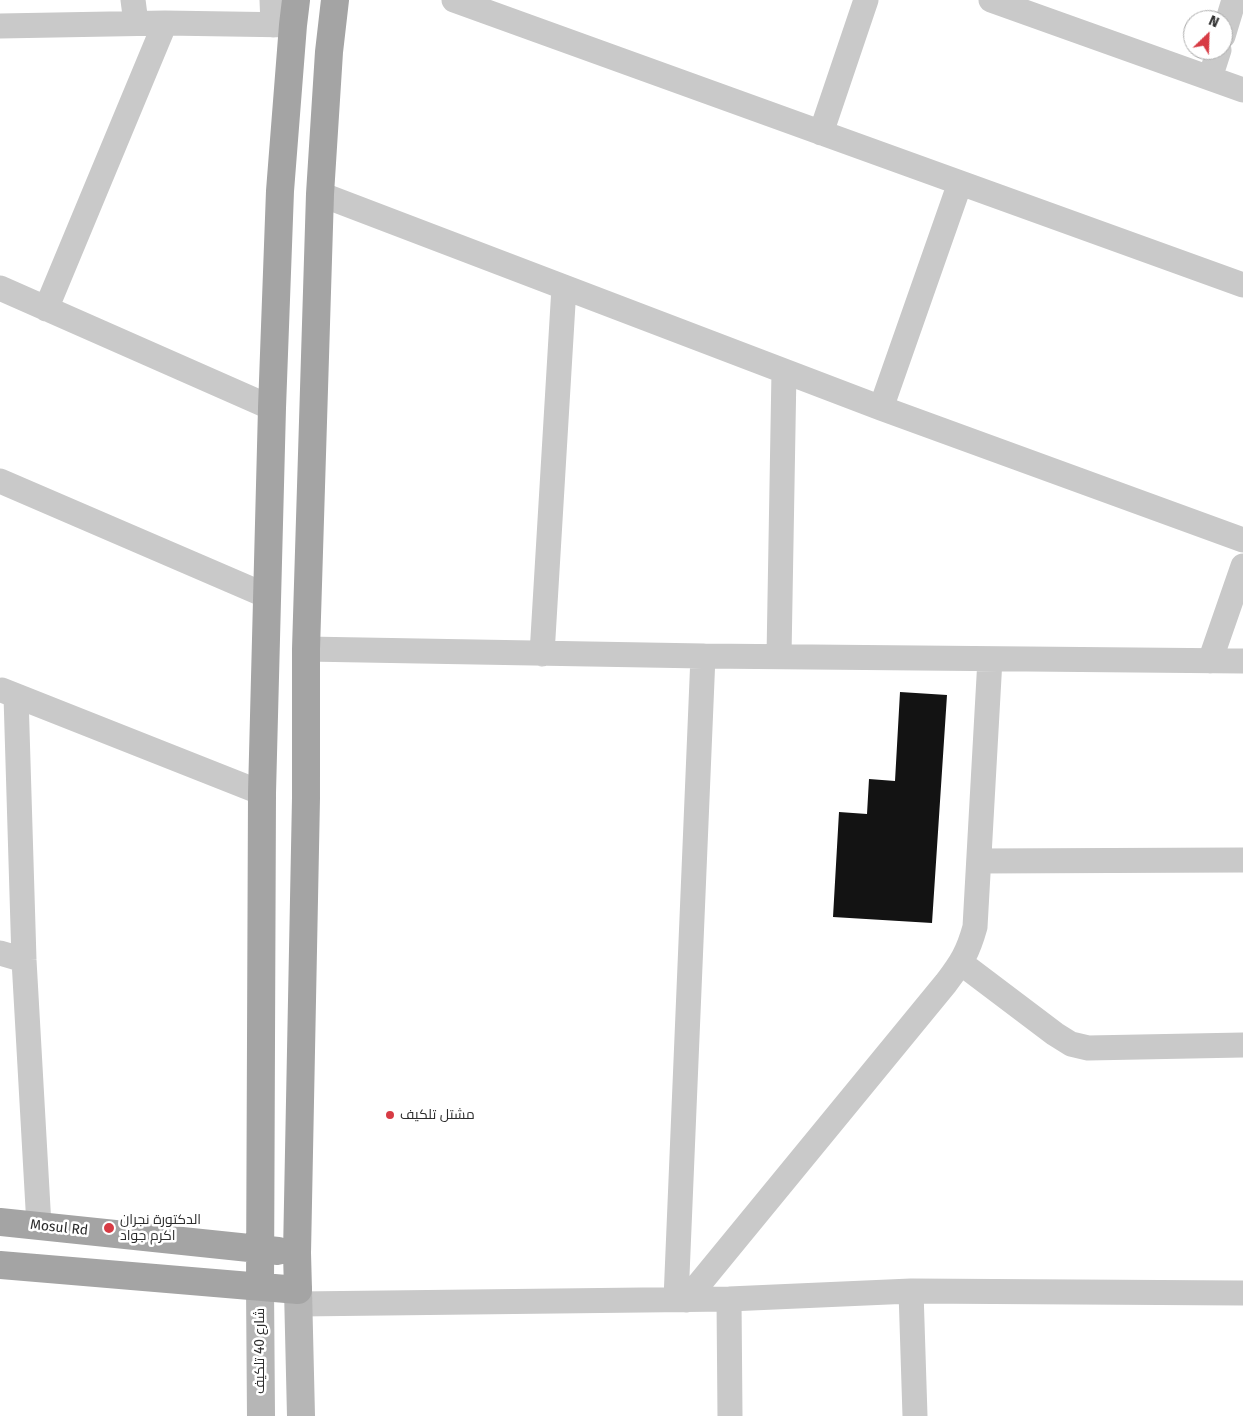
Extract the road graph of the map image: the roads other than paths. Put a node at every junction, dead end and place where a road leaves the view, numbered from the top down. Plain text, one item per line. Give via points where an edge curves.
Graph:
1 (272, 0) edge
2 (335, 0) edge
3 (454, 0) edge
4 (866, 0) edge
5 (992, 0) edge
6 (1026, 6) edge
7 (135, 12) edge
8 (287, 17) edge
9 (165, 23) junction
10 (0, 26) edge
11 (1216, 60) edge
12 (1210, 78) junction
13 (1243, 90) edge
14 (821, 133) junction
15 (960, 183) junction
16 (320, 194) junction
17 (1243, 285) edge
18 (0, 288) edge
19 (564, 288) junction
20 (46, 309) junction
21 (784, 371) junction
22 (272, 408) junction
23 (881, 408) junction
24 (0, 481) edge
25 (1243, 540) edge
26 (1243, 566) edge
27 (267, 596) junction
28 (306, 649) junction
29 (542, 654) junction
30 (703, 656) junction
31 (779, 656) junction
32 (990, 659) junction
33 (1210, 661) junction
34 (1243, 661) edge
35 (8, 693) edge
36 (262, 793) junction
37 (1243, 860) edge
38 (979, 861) junction
39 (0, 953) edge
40 (24, 960) junction
41 (961, 963) junction
42 (1243, 1045) edge
43 (0, 1222) edge
44 (39, 1226) junction
45 (261, 1249) junction
46 (297, 1253) junction
47 (0, 1265) edge
48 (260, 1287) junction
49 (911, 1292) junction
50 (1243, 1293) edge
51 (299, 1297) junction
52 (681, 1299) junction
53 (728, 1299) junction
54 (261, 1416) edge
55 (301, 1416) edge
56 (730, 1416) edge
57 (915, 1416) edge

1 - 8 street
2 - 16 main road
3 - 14 street
4 - 14 street
5 - 6 street
6 - 12 street
7 - 9 street
7 - 10 street
8 - 9 street
8 - 22 main road
9 - 20 street
11 - 12 street
12 - 13 street
14 - 15 street
15 - 17 street
15 - 23 street
16 - 19 street
16 - 28 main road
18 - 20 street
19 - 21 street
19 - 29 street
20 - 22 street
21 - 23 street
21 - 31 street
22 - 27 main road
23 - 25 street
24 - 27 street
26 - 33 street
27 - 36 main road
28 - 29 street
28 - 46 main road
29 - 30 street
30 - 31 street
30 - 52 street
31 - 32 street
32 - 33 street
32 - 38 street
33 - 34 street
35 - 36 street
35 - 40 street
36 - 45 main road
37 - 38 street
38 - 41 street via 975,927
39 - 40 street
40 - 44 street
41 - 42 street via 1071,1044 1088,1048
41 - 52 street
43 - 44 main road, Mosul Rd
44 - 45 main road, Mosul Rd
45 - 46 main road, Mosul Rd
45 - 48 main road
46 - 51 main road
47 - 48 main road
48 - 51 main road
48 - 54 main road, شارع 40 تلكيف
49 - 50 street
49 - 53 street
49 - 57 street
51 - 52 street
51 - 55 main road
52 - 53 street
53 - 56 street

